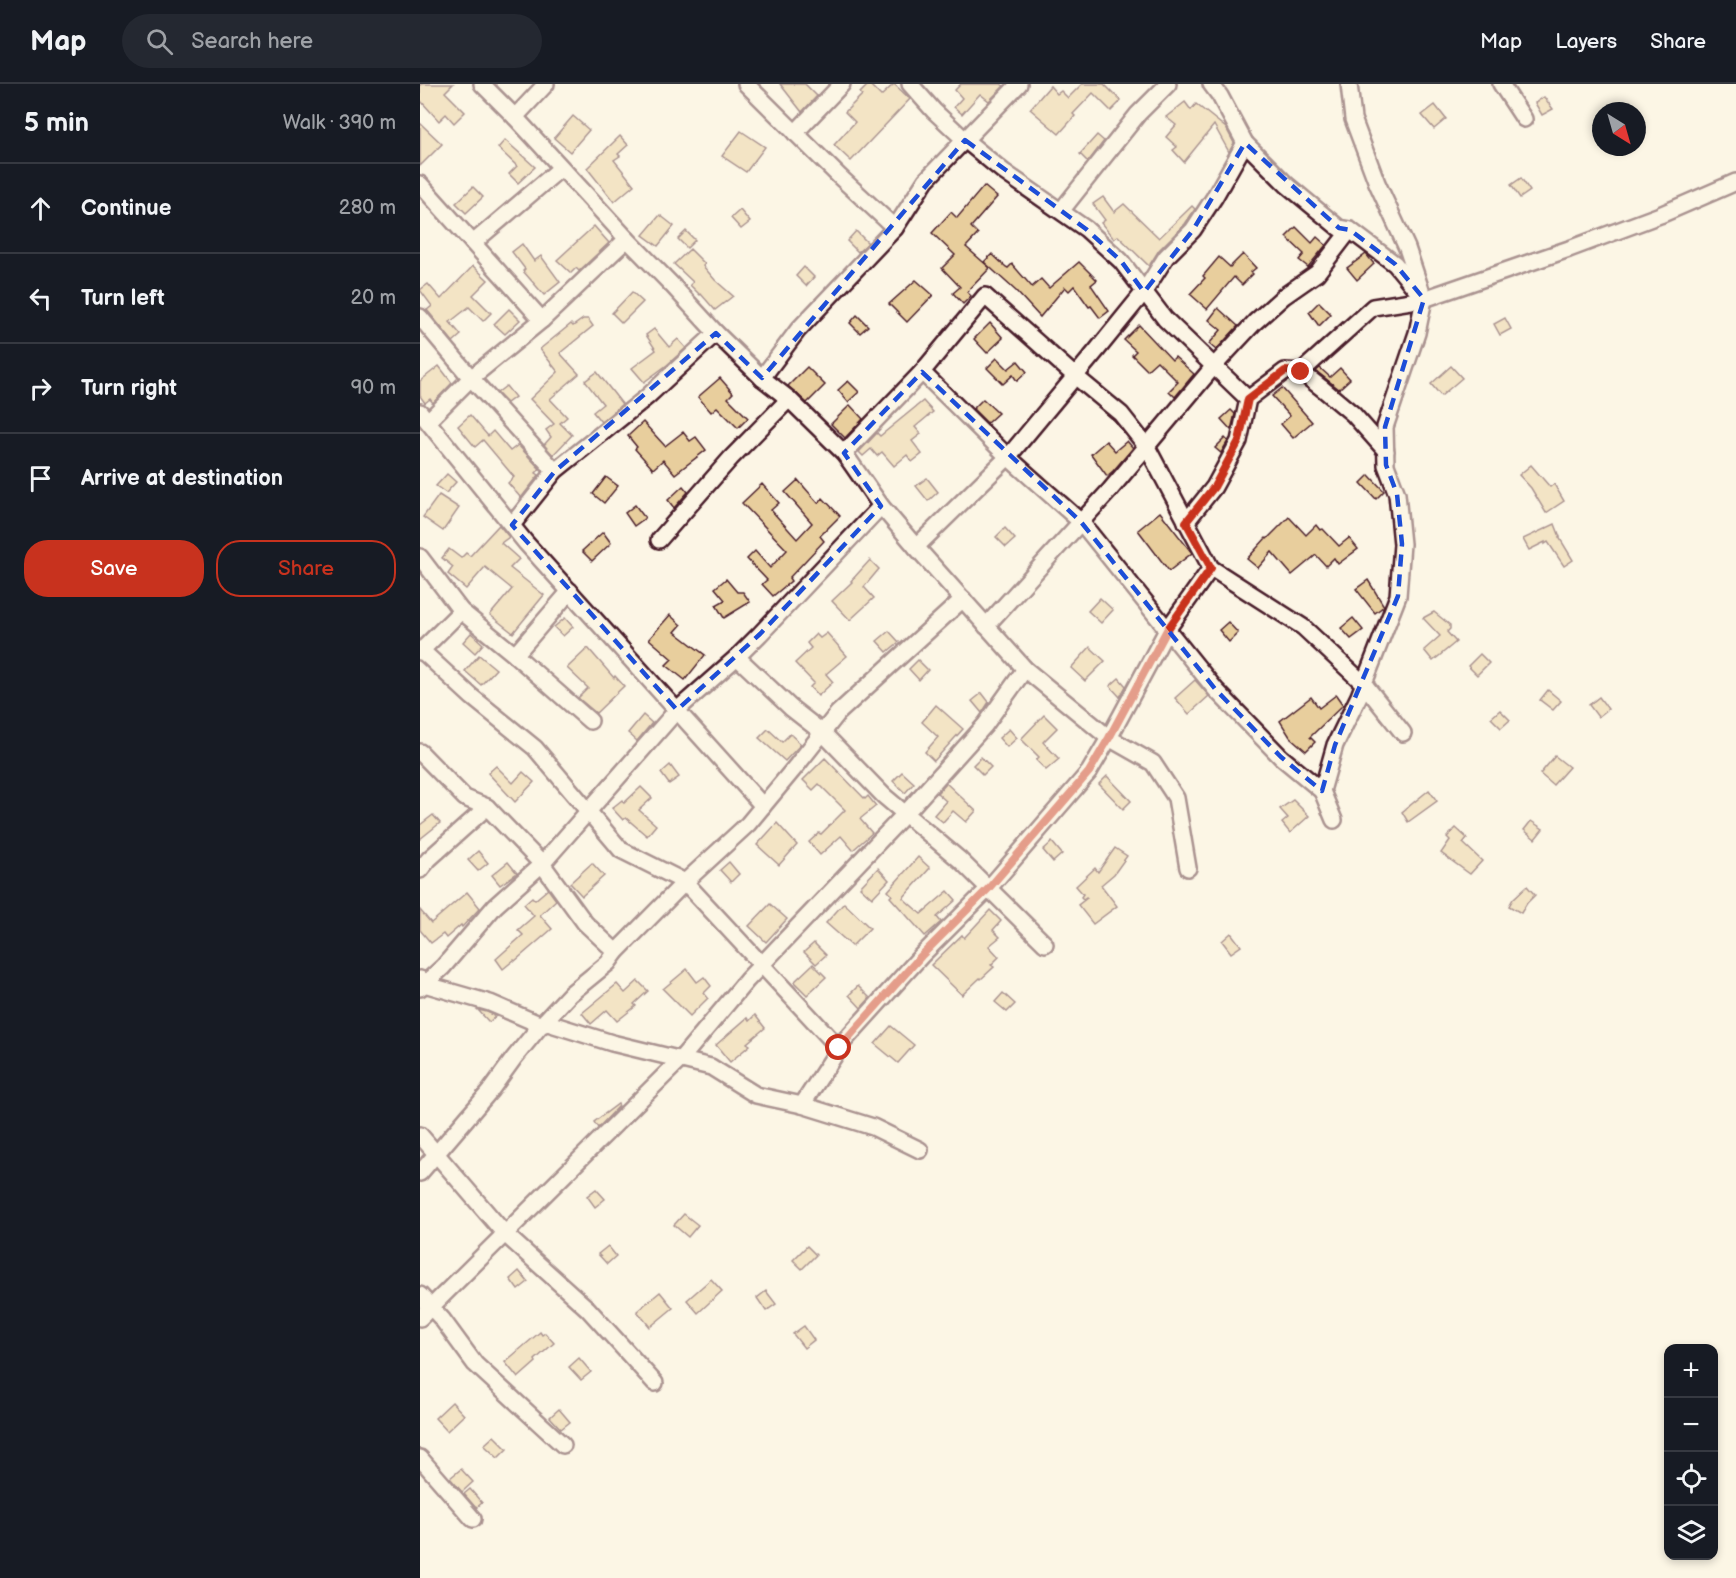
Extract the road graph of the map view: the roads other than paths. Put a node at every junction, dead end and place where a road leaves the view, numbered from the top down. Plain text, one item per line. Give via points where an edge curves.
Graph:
1 (482, 84) edge
2 (546, 84) edge
3 (746, 84) edge
4 (842, 84) edge
5 (910, 84) edge
6 (1019, 84) edge
7 (1168, 84) edge
8 (1211, 84) edge
9 (1349, 84) edge
10 (1501, 84) edge
11 (515, 117) junction
12 (1524, 119) dead end
13 (795, 133) junction
14 (965, 140) junction
15 (1245, 143) junction
16 (561, 168) junction
17 (1736, 182) edge
18 (420, 184) edge
19 (1061, 211) junction
20 (895, 228) junction
21 (1350, 230) junction
22 (627, 239) junction
23 (473, 243) junction
24 (1144, 292) junction
25 (1424, 299) junction
26 (420, 317) edge
27 (542, 320) junction
28 (716, 333) junction
29 (1214, 366) junction
30 (922, 372) junction
31 (1301, 372) junction
32 (1075, 376) junction
33 (471, 378) junction
34 (762, 378) junction
35 (789, 399) junction
36 (1248, 399) junction
37 (424, 416) edge
38 (1147, 447) junction
39 (1386, 452) junction
40 (844, 453) junction
41 (1008, 457) junction
42 (555, 471) junction
43 (881, 506) junction
44 (1081, 522) junction
45 (1186, 522) junction
46 (512, 525) junction
47 (659, 540) dead end
48 (915, 547) junction
49 (420, 557) edge
50 (1211, 568) junction
51 (570, 591) junction
52 (963, 599) junction
53 (461, 611) junction
54 (986, 626) junction
55 (1167, 630) junction
56 (421, 651) edge
57 (515, 655) junction
58 (737, 657) junction
59 (1025, 669) junction
60 (1364, 684) junction
61 (677, 710) junction
62 (590, 721) dead end
63 (823, 733) junction
64 (1403, 734) dead end
65 (1109, 738) junction
66 (420, 752) edge
67 (1322, 791) junction
68 (763, 806) junction
69 (487, 807) junction
70 (587, 811) junction
71 (905, 814) junction
72 (1334, 820) dead end
73 (542, 864) junction
74 (1188, 868) dead end
75 (420, 870) edge
76 (685, 882) junction
77 (989, 888) junction
78 (1046, 944) dead end
79 (616, 952) junction
80 (762, 964) junction
81 (421, 984) edge
82 (541, 1025) junction
83 (839, 1048) junction
84 (681, 1060) junction
85 (802, 1105) junction
86 (420, 1135) edge
87 (920, 1150) dead end
88 (436, 1154) junction
89 (420, 1173) edge
90 (505, 1234) junction
91 (420, 1295) edge
92 (426, 1312) edge
93 (655, 1383) dead end
94 (563, 1445) dead end
95 (420, 1458) edge
96 (473, 1519) dead end

1 - 11 street
2 - 11 street
3 - 13 street
4 - 13 street
5 - 14 street
6 - 14 street
7 - 19 street via 1138,114
8 - 15 street
9 - 25 street via 1353,119
10 - 12 street
11 - 16 street
13 - 20 street
14 - 19 street
14 - 20 street via 926,180
15 - 21 street via 1339,228
15 - 24 street via 1198,222 1166,257
16 - 22 street
16 - 23 street
17 - 25 street via 1660,215
18 - 23 street
19 - 24 street via 1121,261
20 - 34 street via 798,330
21 - 25 street via 1395,264
21 - 29 street via 1317,273 1277,302
22 - 27 street
22 - 28 street
23 - 27 street
24 - 29 street via 1165,319
24 - 32 street
25 - 31 street via 1373,307
25 - 39 street via 1417,333 1385,427
26 - 33 street
27 - 33 street
28 - 34 street
28 - 42 street via 647,397
29 - 36 street
29 - 38 street
30 - 32 street via 985,297
30 - 40 street
30 - 41 street
31 - 36 street via 1285,371
31 - 39 street via 1353,414
32 - 38 street via 1122,414
32 - 41 street
33 - 37 street
33 - 42 street
34 - 35 street
35 - 40 street
35 - 47 street via 730,458
36 - 45 street via 1239,441 1214,487
37 - 46 street
38 - 44 street
38 - 45 street
39 - 60 street via 1386,465 1397,494 1402,544 1398,596
40 - 43 street
41 - 44 street
41 - 48 street
42 - 46 street
43 - 48 street
43 - 58 street
44 - 54 street
44 - 55 street
45 - 50 street
46 - 51 street
48 - 52 street
49 - 53 street
50 - 55 street
50 - 60 street via 1303,627
51 - 57 street
51 - 61 street
52 - 54 street
52 - 63 street via 838,713
53 - 56 street
53 - 57 street
54 - 59 street
55 - 65 street
55 - 67 street via 1216,690 1281,757
56 - 70 street via 535,748
57 - 62 street
58 - 61 street
58 - 63 street via 790,708
59 - 65 street
59 - 71 street via 985,725
60 - 64 street
60 - 67 street via 1335,745
61 - 68 street
61 - 70 street
63 - 68 street
63 - 71 street
65 - 74 street via 1153,763 1176,798
65 - 77 street via 1089,772
66 - 69 street via 465,798
67 - 72 street
68 - 76 street
69 - 73 street
69 - 75 street
70 - 73 street
70 - 76 street via 621,850
71 - 77 street
71 - 80 street
73 - 79 street via 585,923
73 - 81 street via 495,906 443,967
76 - 79 street
76 - 80 street
77 - 78 street
77 - 83 street via 921,956
79 - 82 street
80 - 83 street
80 - 84 street
81 - 82 street via 490,1003
82 - 84 street via 548,1023
82 - 88 street
83 - 85 street
84 - 85 street via 711,1067 756,1095
84 - 90 street
85 - 87 street via 873,1127
86 - 88 street
88 - 89 street
88 - 90 street
90 - 92 street
90 - 93 street via 588,1309
91 - 92 street
92 - 94 street via 442,1319 475,1364
95 - 96 street

